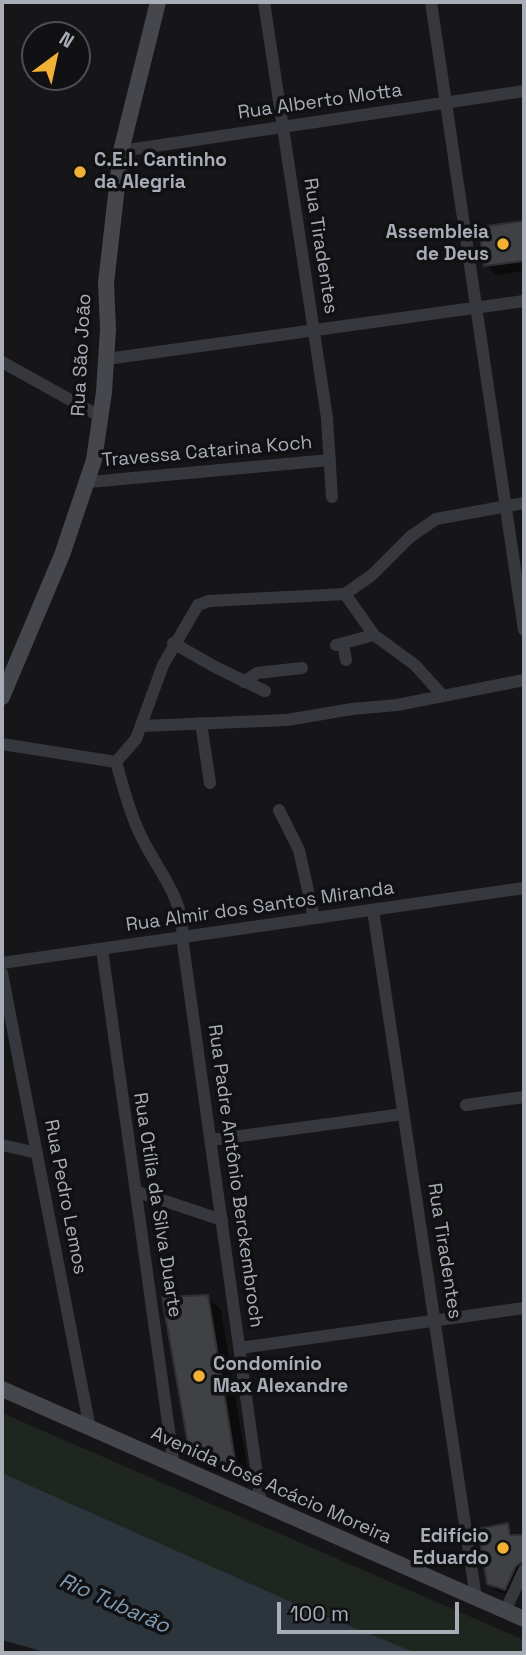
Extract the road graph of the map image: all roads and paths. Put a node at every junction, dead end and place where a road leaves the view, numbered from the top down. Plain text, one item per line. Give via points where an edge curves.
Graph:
1 (158, 2) edge
2 (264, 2) edge
3 (431, 2) edge
4 (524, 90) edge
5 (446, 102) junction
6 (283, 127) junction
7 (121, 151) junction
8 (524, 300) edge
9 (476, 307) junction
10 (314, 330) junction
11 (107, 359) junction
12 (2, 362) edge
13 (101, 417) junction
14 (330, 460) junction
15 (89, 482) junction
16 (332, 496) dead end
17 (524, 503) edge
18 (506, 506) junction
19 (345, 594) junction
20 (524, 630) edge
21 (374, 635) junction
22 (173, 643) junction
23 (346, 660) dead end
24 (302, 668) dead end
25 (524, 680) edge
26 (244, 682) junction
27 (265, 691) dead end
28 (2, 696) edge
29 (443, 696) junction
30 (201, 723) junction
31 (142, 726) junction
32 (2, 744) edge
33 (116, 762) junction
34 (210, 783) dead end
35 (279, 810) dead end
36 (524, 888) edge
37 (373, 910) junction
38 (314, 918) junction
39 (182, 937) junction
40 (102, 949) junction
41 (2, 963) edge
42 (2, 973) edge
43 (524, 1097) edge
44 (466, 1105) dead end
45 (403, 1114) junction
46 (211, 1140) junction
47 (2, 1145) edge
48 (37, 1153) junction
49 (138, 1192) junction
50 (222, 1220) junction
51 (524, 1308) edge
52 (435, 1320) junction
53 (240, 1348) junction
54 (2, 1389) edge
55 (90, 1429) junction
56 (174, 1466) junction
57 (261, 1504) junction
58 (524, 1570) edge
59 (476, 1598) junction
60 (505, 1611) junction
61 (524, 1619) edge

1 - 7 main road, Rua São João
2 - 6 street, Rua Tiradentes
3 - 5 street
4 - 5 street, Rua Alberto Motta
5 - 6 street, Rua Alberto Motta
5 - 9 street
6 - 7 street, Rua Alberto Motta
6 - 10 street, Rua Tiradentes
7 - 11 main road, Rua São João via 106,283
8 - 9 street
9 - 10 street
9 - 18 street
10 - 11 street
10 - 14 street, Rua Tiradentes
11 - 13 main road, Rua São João
12 - 13 street
13 - 15 main road, Rua São João
14 - 15 street, Travessa Catarina Koch
14 - 16 street, Rua Tiradentes
15 - 28 main road, Rua São João
17 - 18 street
18 - 19 street via 436,519
18 - 20 street
19 - 21 street
19 - 22 street via 204,602
21 - 23 street via 340,644
21 - 29 street via 415,665
22 - 26 street
22 - 31 street
24 - 26 street via 257,673
25 - 29 street
26 - 27 street
29 - 30 street via 287,720
30 - 31 street
30 - 34 street
31 - 33 street
32 - 33 street
33 - 39 street, Rua Padre Antônio Berckembroch via 138,831 181,912
35 - 38 street via 299,850
36 - 37 street, Rua Almir dos Santos Miranda
37 - 38 street, Rua Almir dos Santos Miranda
37 - 45 street, Rua Tiradentes
38 - 39 street, Rua Almir dos Santos Miranda
39 - 40 street, Rua Almir dos Santos Miranda
39 - 46 street, Rua Padre Antônio Berckembroch
40 - 41 street, Rua Almir dos Santos Miranda
40 - 49 street, Rua Otília da Silva Duarte via 125,1130
42 - 48 street, Rua Pedro Lemos
43 - 44 street
45 - 46 street
45 - 52 street, Rua Tiradentes
46 - 50 street, Rua Padre Antônio Berckembroch
47 - 48 street
48 - 55 street, Rua Pedro Lemos
49 - 50 street
49 - 56 street, Rua Otília da Silva Duarte
50 - 53 street, Rua Padre Antônio Berckembroch
51 - 52 street
52 - 53 street
52 - 59 street, Rua Tiradentes
53 - 57 street, Rua Padre Antônio Berckembroch
54 - 55 main road, Avenida José Acácio Moreira
55 - 56 main road, Avenida José Acácio Moreira
56 - 57 main road, Avenida José Acácio Moreira
57 - 59 main road, Avenida José Acácio Moreira
58 - 60 street
59 - 60 main road, Avenida José Acácio Moreira
60 - 61 main road, Avenida José Acácio Moreira

